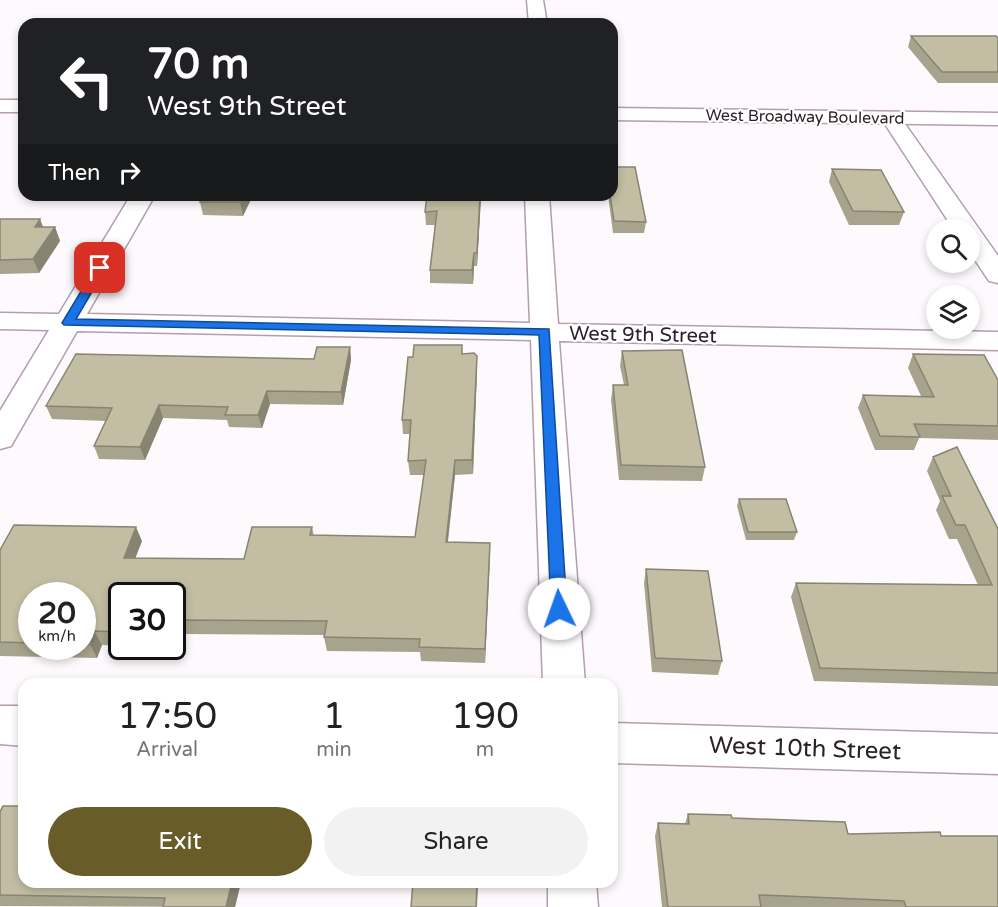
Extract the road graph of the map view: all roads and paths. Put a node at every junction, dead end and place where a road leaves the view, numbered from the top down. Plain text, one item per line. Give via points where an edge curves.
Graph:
1 (535, 0) edge
2 (537, 18) edge
3 (0, 106) edge
4 (18, 106) edge
5 (618, 114) edge
6 (891, 118) junction
7 (998, 119) edge
8 (139, 201) edge
9 (537, 201) edge
10 (960, 219) edge
11 (980, 249) edge
12 (998, 275) edge
13 (0, 321) edge
14 (68, 323) junction
15 (544, 332) junction
16 (998, 341) edge
17 (0, 438) edge
18 (564, 678) edge
19 (0, 725) edge
20 (18, 726) edge
21 (618, 743) edge
22 (998, 754) edge
23 (572, 888) edge
24 (573, 907) edge

1 - 2 main road
3 - 4 main road
5 - 6 main road, West Broadway Boulevard
6 - 7 main road, West Broadway Boulevard
6 - 10 main road
8 - 14 main road
9 - 15 main road
11 - 12 main road
13 - 14 main road, West 9th Street
14 - 15 main road, West 9th Street
14 - 17 main road
15 - 16 main road, West 9th Street
15 - 18 main road
19 - 20 main road
21 - 22 main road, West 10th Street
23 - 24 main road

